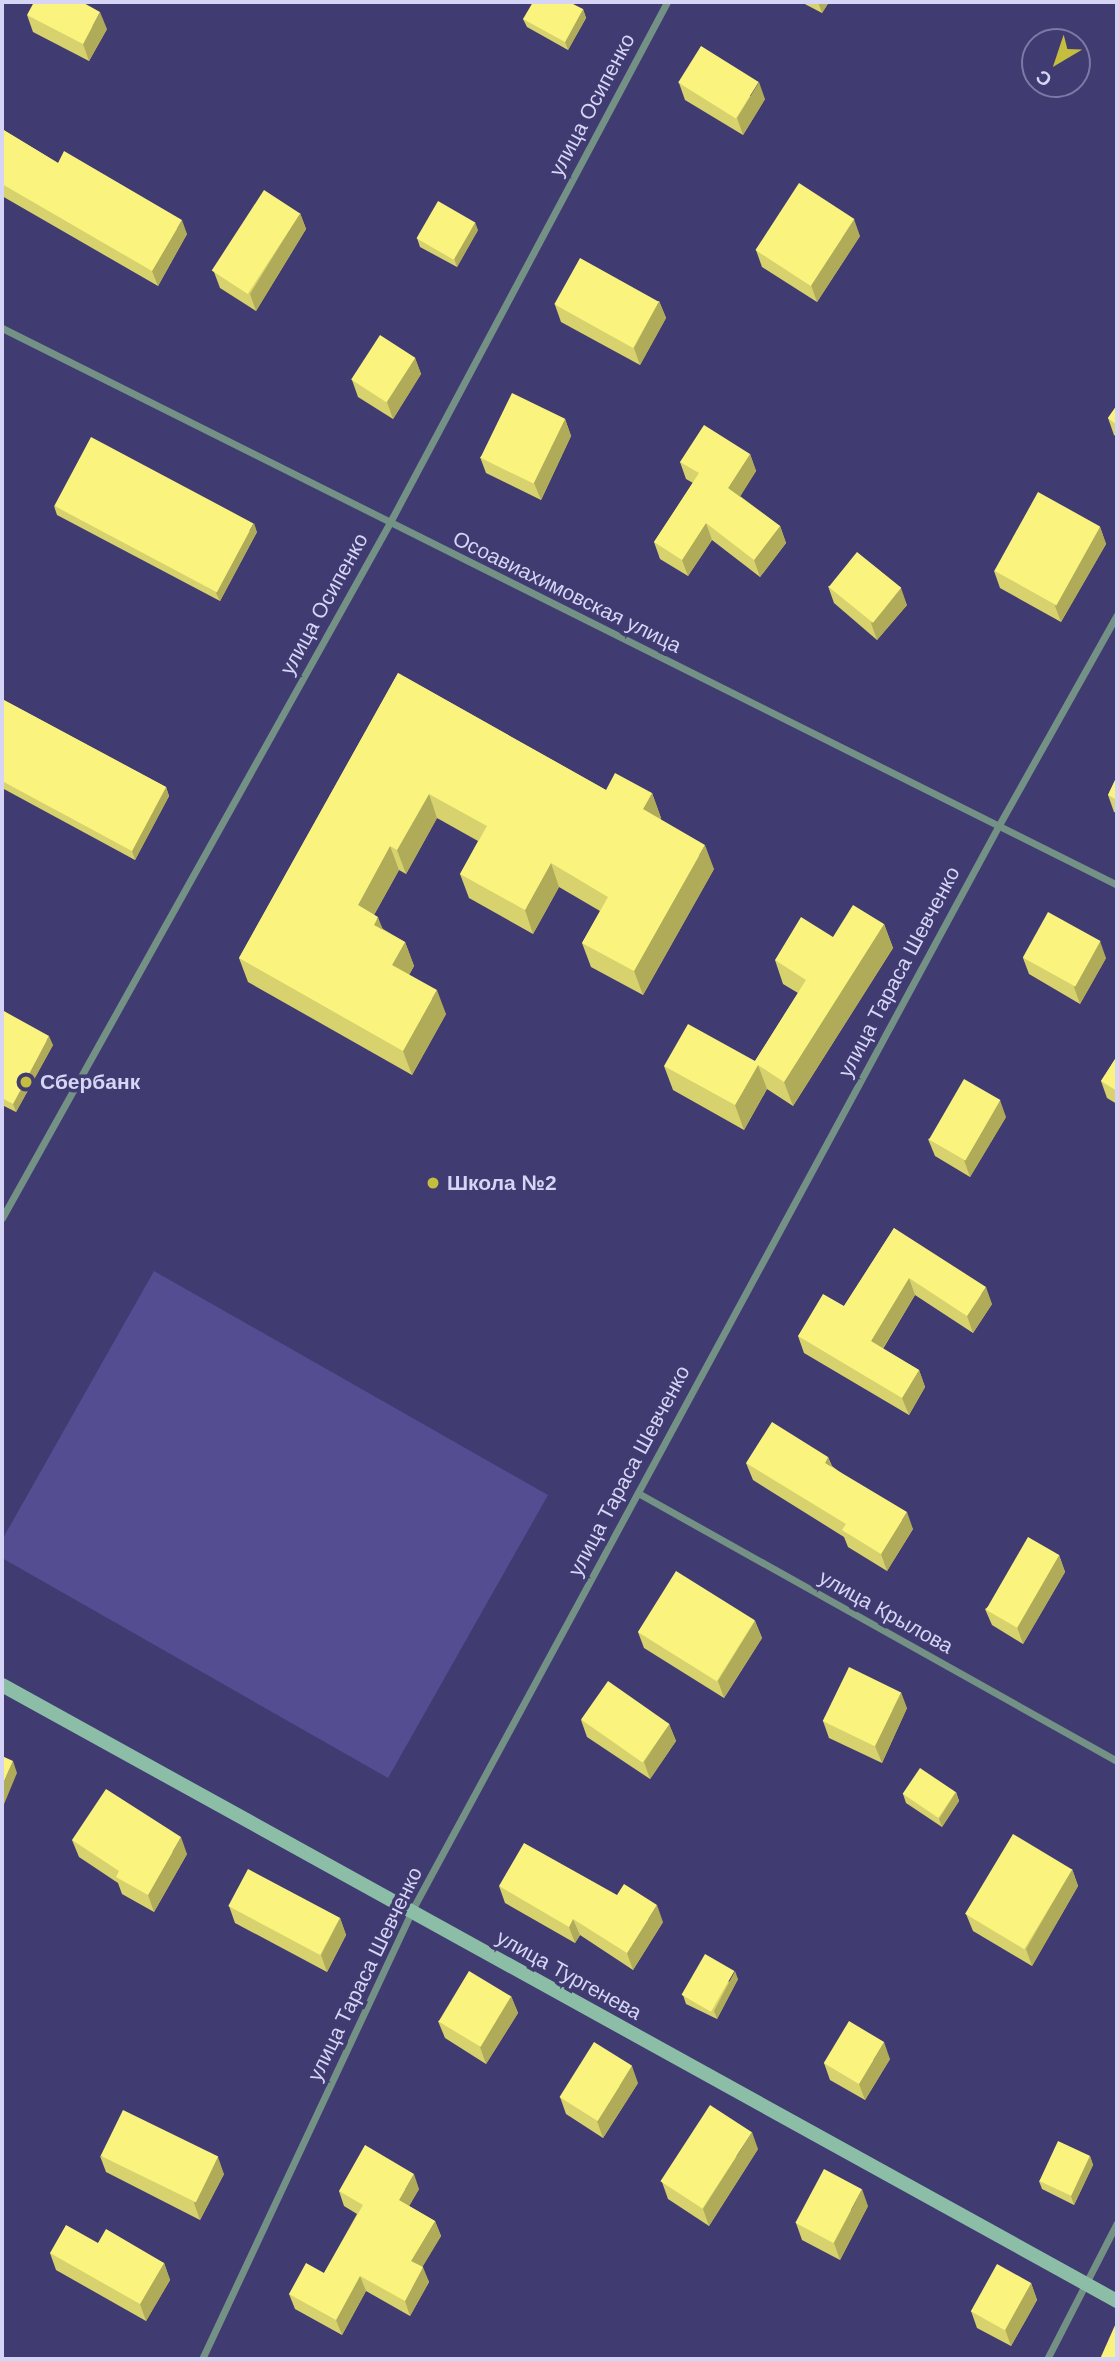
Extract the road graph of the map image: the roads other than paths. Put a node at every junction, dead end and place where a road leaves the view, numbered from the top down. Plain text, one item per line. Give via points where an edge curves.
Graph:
1 (667, 2) edge
2 (2, 328) edge
3 (389, 523) junction
4 (1117, 615) edge
5 (999, 825) junction
6 (1117, 885) edge
7 (2, 1218) edge
8 (638, 1493) junction
9 (2, 1685) edge
10 (1117, 1761) edge
11 (411, 1912) junction
12 (1117, 2223) edge
13 (1085, 2283) junction
14 (1117, 2301) edge
15 (202, 2359) edge
16 (1047, 2359) edge

1 - 3 street, улица Осипенко
2 - 3 street, Осоавиахимовская улица
3 - 5 street, Осоавиахимовская улица
3 - 7 street, улица Осипенко
4 - 5 street, улица Тараса Шевченко
5 - 6 street, Осоавиахимовская улица
5 - 8 street, улица Тараса Шевченко
8 - 10 street, улица Крылова
8 - 11 street, улица Тараса Шевченко
9 - 11 main road, улица Тургенева
11 - 13 main road, улица Тургенева
11 - 15 street, улица Тараса Шевченко
12 - 13 street
13 - 14 main road, улица Тургенева
13 - 16 street

